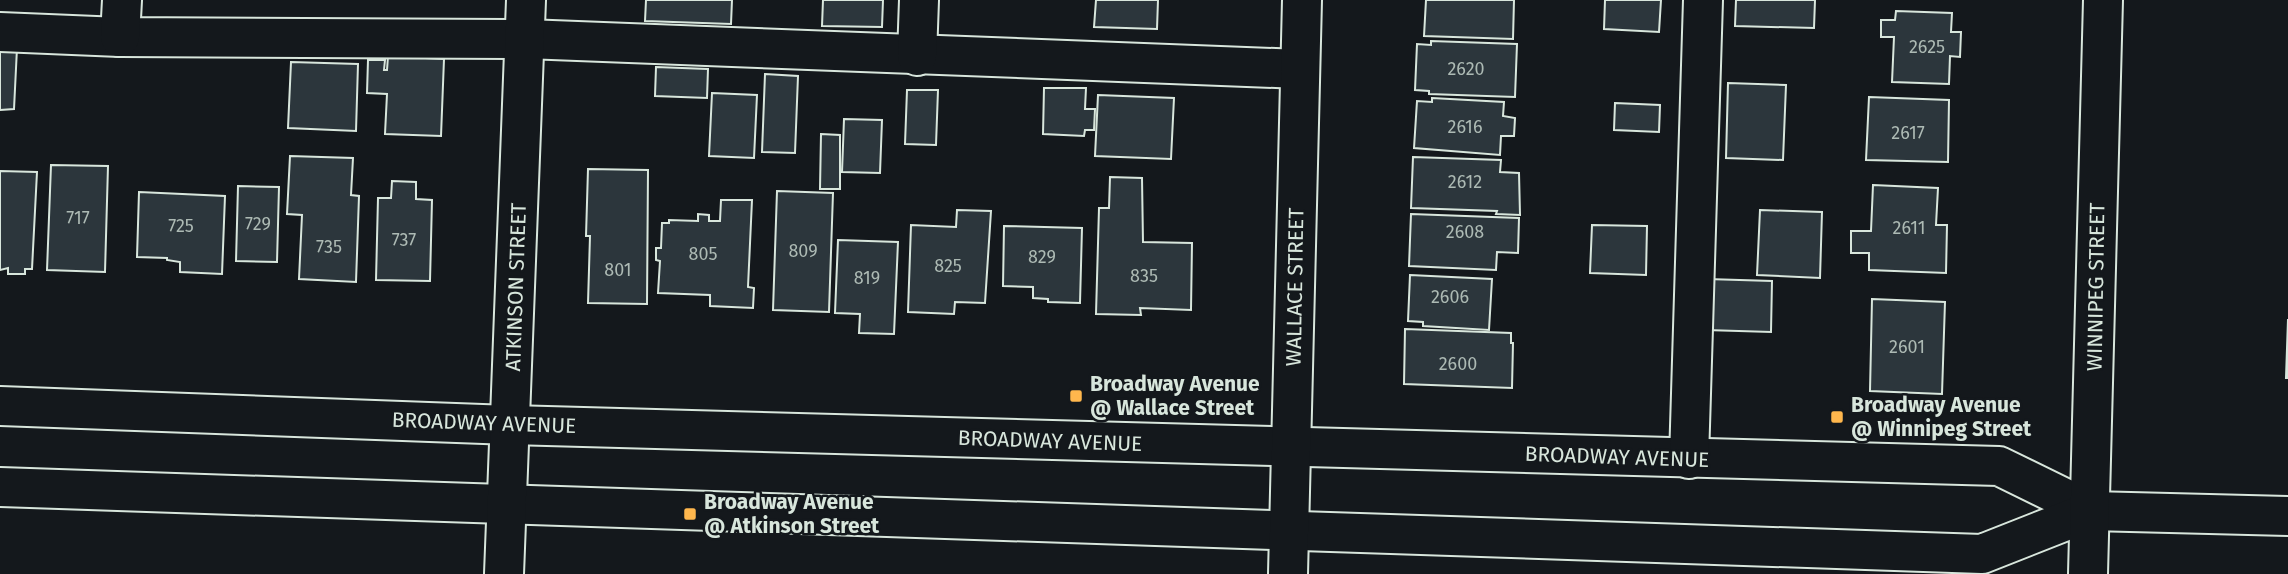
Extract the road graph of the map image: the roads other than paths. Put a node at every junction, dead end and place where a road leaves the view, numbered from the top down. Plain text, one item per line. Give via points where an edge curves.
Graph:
1 (122, 0) edge
2 (526, 0) edge
3 (919, 0) edge
4 (1302, 0) edge
5 (1703, 0) edge
6 (2103, 0) edge
7 (0, 32) edge
8 (120, 37) junction
9 (526, 39) junction
10 (917, 56) junction
11 (1300, 69) junction
12 (0, 406) edge
13 (511, 425) junction
14 (1291, 448) junction
15 (1689, 459) junction
16 (0, 487) edge
17 (507, 504) junction
18 (2091, 511) junction
19 (2288, 516) edge
20 (1290, 529) junction
21 (1687, 559) edge
22 (504, 574) edge
23 (1288, 574) edge
24 (2088, 574) edge

1 - 8 street
2 - 9 street, ATKINSON STREET
3 - 10 street
4 - 11 street, WALLACE STREET
5 - 15 street
6 - 18 street, WINNIPEG STREET
7 - 8 street
8 - 9 street
9 - 10 street
9 - 13 street, ATKINSON STREET
10 - 11 street
11 - 14 street, WALLACE STREET
12 - 13 street, BROADWAY AVENUE
13 - 14 street, BROADWAY AVENUE
13 - 17 street, ATKINSON STREET
14 - 15 street, BROADWAY AVENUE
14 - 20 street, WALLACE STREET
15 - 18 street, BROADWAY AVENUE via 1999,466
16 - 17 street, BROADWAY AVENUE
17 - 20 street, BROADWAY AVENUE
17 - 22 street, ATKINSON STREET
18 - 19 street, BROADWAY AVENUE
18 - 21 street, BROADWAY AVENUE via 1982,554
18 - 24 street, WINNIPEG STREET
20 - 21 street, BROADWAY AVENUE
20 - 23 street, WALLACE STREET

